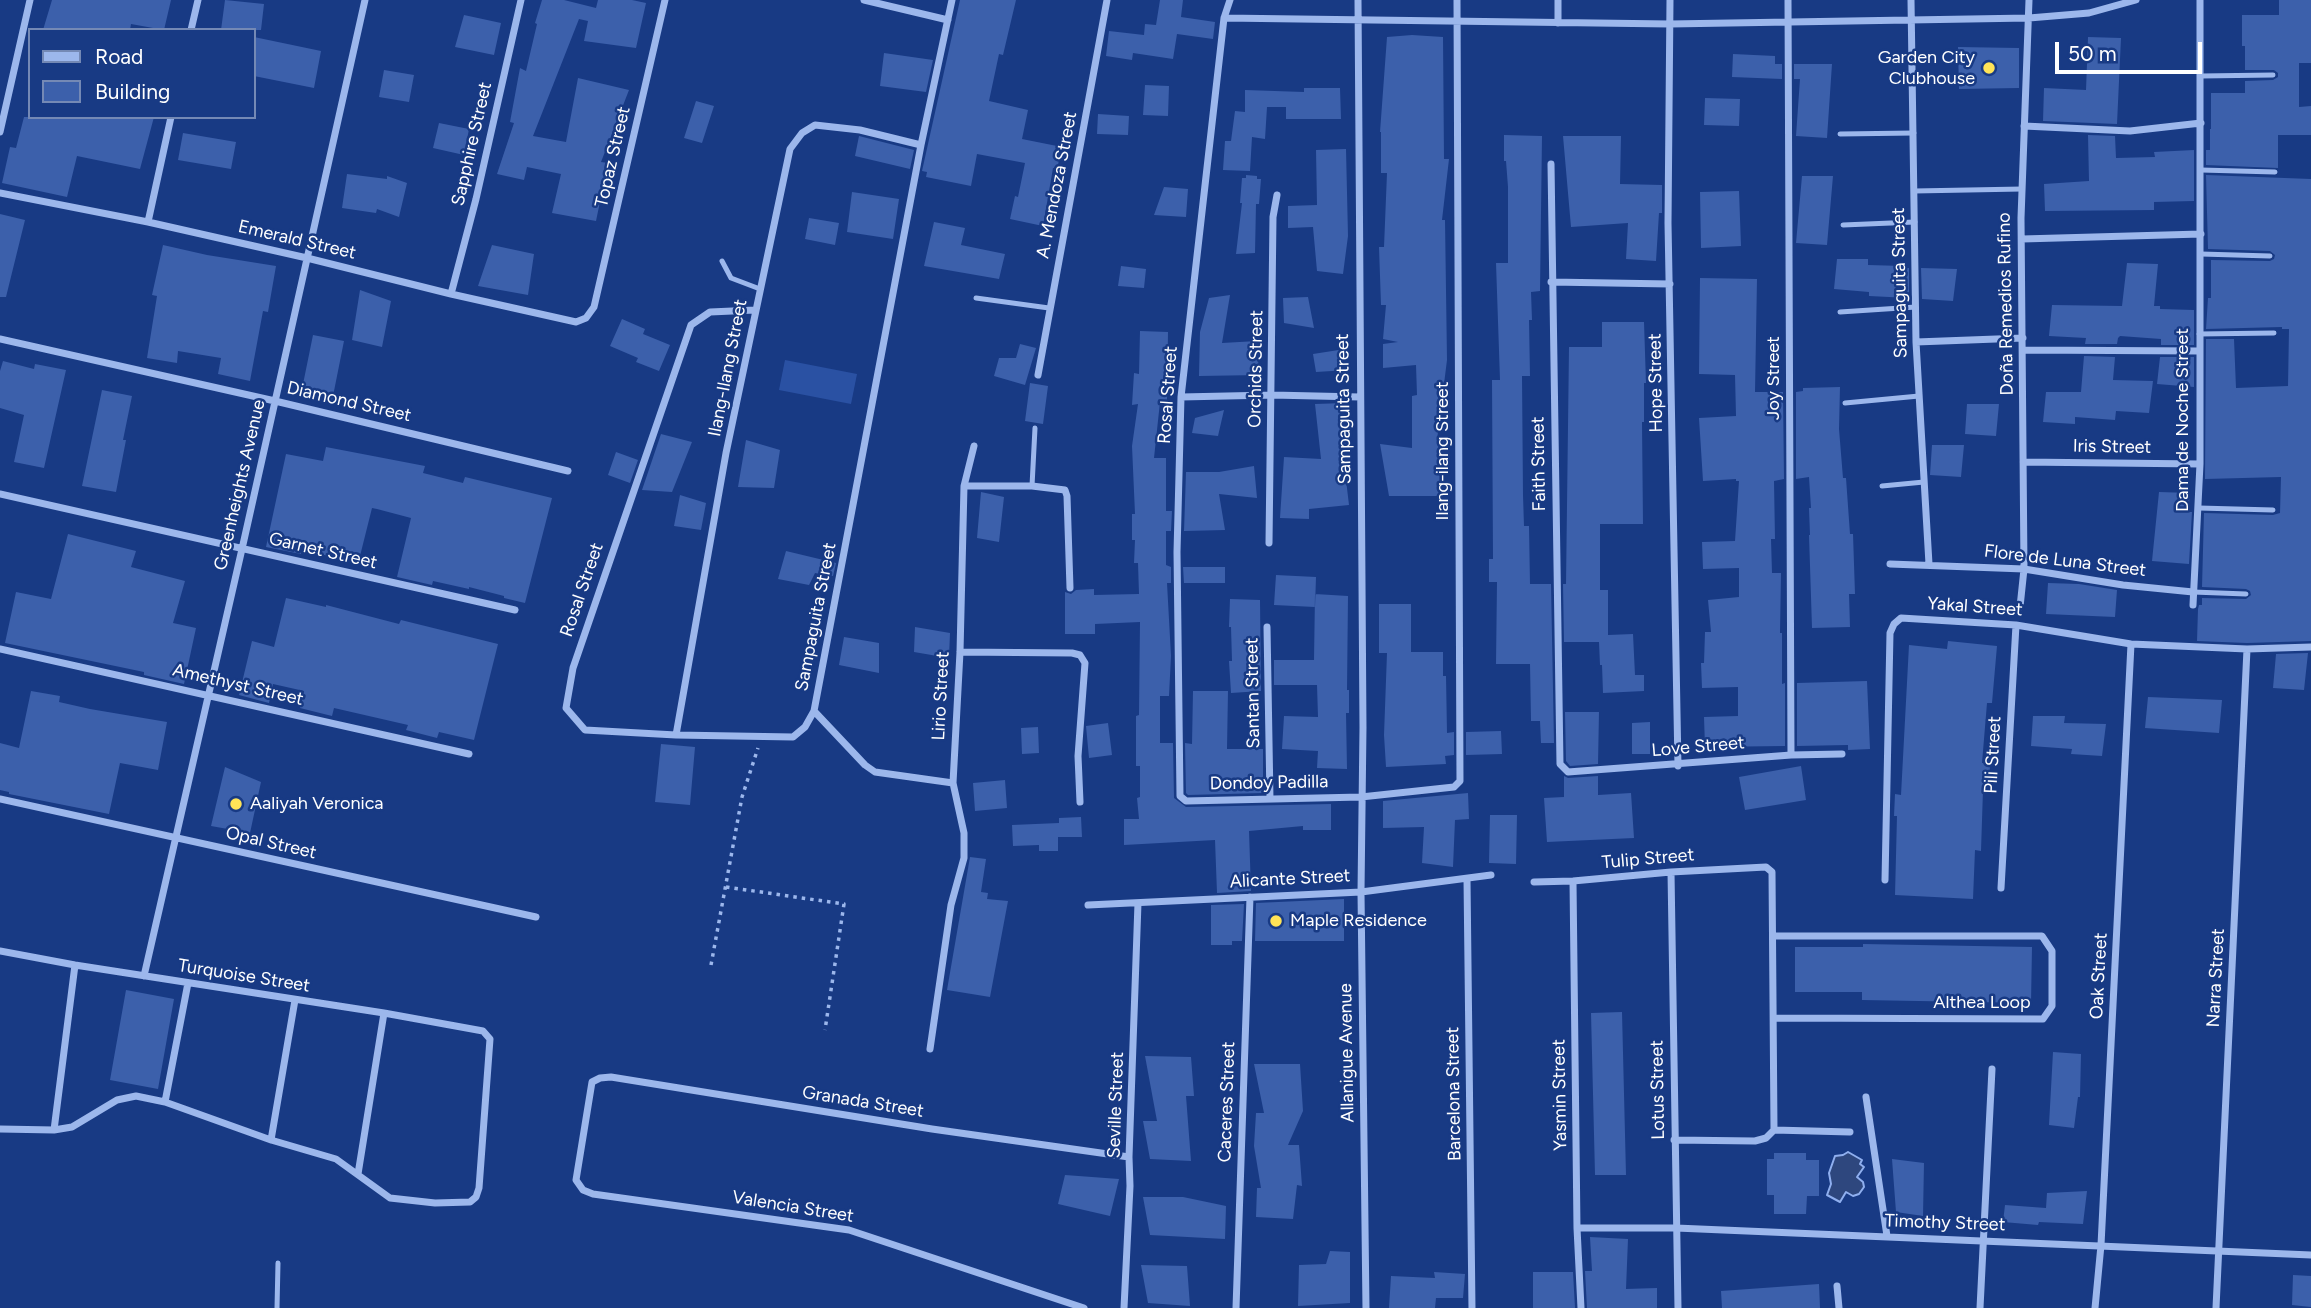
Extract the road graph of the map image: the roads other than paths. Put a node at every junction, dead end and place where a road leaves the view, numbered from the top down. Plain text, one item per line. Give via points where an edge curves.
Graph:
1 (30, 0) edge
2 (198, 0) edge
3 (365, 0) edge
4 (521, 0) edge
5 (665, 0) edge
6 (864, 0) edge
7 (952, 0) edge
8 (1107, 0) edge
9 (1230, 0) edge
10 (1358, 0) edge
11 (1457, 0) edge
12 (1558, 0) edge
13 (1670, 0) edge
14 (1788, 0) edge
15 (1911, 0) edge
16 (2029, 0) edge
17 (2136, 0) edge
18 (2200, 0) edge
19 (1224, 18) junction
20 (2029, 18) junction
21 (1457, 19) junction
22 (1911, 19) junction
23 (948, 20) junction
24 (1358, 20) junction
25 (1788, 21) junction
26 (1558, 23) junction
27 (1670, 24) junction
28 (191, 28) edge
29 (2273, 75) dead end
30 (2201, 76) junction
31 (172, 119) edge
32 (2201, 122) junction
33 (2024, 126) junction
34 (0, 132) edge
35 (1914, 133) junction
36 (1840, 134) dead end
37 (921, 145) junction
38 (1551, 164) dead end
39 (2201, 170) junction
40 (2275, 172) dead end
41 (2022, 190) junction
42 (1914, 191) junction
43 (0, 193) edge
44 (1277, 195) dead end
45 (148, 222) junction
46 (1915, 222) junction
47 (1843, 225) dead end
48 (2201, 234) junction
49 (2022, 239) junction
50 (2201, 254) junction
51 (2270, 256) dead end
52 (307, 258) junction
53 (722, 261) dead end
54 (1551, 282) junction
55 (1671, 284) junction
56 (760, 289) junction
57 (451, 294) junction
58 (976, 298) dead end
59 (1916, 307) junction
60 (1049, 308) junction
61 (755, 310) junction
62 (1840, 312) dead end
63 (586, 318) joint
64 (2274, 333) dead end
65 (2199, 334) junction
66 (2022, 338) junction
67 (0, 339) edge
68 (1916, 342) junction
69 (2023, 350) junction
70 (2199, 351) junction
71 (1038, 375) dead end
72 (1272, 395) junction
73 (1919, 396) junction
74 (1181, 397) junction
75 (1360, 397) junction
76 (275, 401) junction
77 (1845, 403) dead end
78 (1035, 428) dead end
79 (974, 446) dead end
80 (2023, 462) junction
81 (2200, 464) junction
82 (568, 471) dead end
83 (1924, 482) junction
84 (964, 486) junction
85 (1032, 486) junction
86 (1882, 486) dead end
87 (0, 494) edge
88 (2199, 508) junction
89 (2273, 510) dead end
90 (1269, 543) dead end
91 (242, 549) junction
92 (1890, 564) dead end
93 (1928, 564) junction
94 (2024, 569) junction
95 (1070, 588) dead end
96 (2193, 592) junction
97 (2246, 594) dead end
98 (2193, 605) dead end
99 (2020, 607) dead end
100 (515, 610) dead end
101 (2016, 625) junction
102 (1267, 627) dead end
103 (2131, 644) junction
104 (2311, 646) edge
105 (0, 649) edge
106 (2247, 649) junction
107 (960, 652) junction
108 (208, 694) junction
109 (814, 711) junction
110 (676, 735) junction
111 (793, 737) joint
112 (469, 754) dead end
113 (1842, 754) dead end
114 (1791, 755) junction
115 (1559, 764) joint
116 (1678, 765) junction
117 (953, 783) junction
118 (1180, 796) joint
119 (1361, 797) junction
120 (0, 799) edge
121 (1270, 799) junction
122 (1080, 802) dead end
123 (176, 838) junction
124 (1671, 872) junction
125 (1492, 875) dead end
126 (1467, 879) junction
127 (1885, 880) dead end
128 (1573, 881) junction
129 (1534, 882) dead end
130 (2001, 888) dead end
131 (1361, 892) junction
132 (1250, 897) junction
133 (1138, 903) junction
134 (1088, 905) dead end
135 (536, 917) dead end
136 (1773, 936) junction
137 (0, 951) edge
138 (75, 965) junction
139 (144, 976) junction
140 (188, 983) junction
141 (295, 999) junction
142 (384, 1013) junction
143 (1774, 1018) junction
144 (930, 1049) dead end
145 (1992, 1069) dead end
146 (1866, 1097) dead end
147 (165, 1102) junction
148 (0, 1129) edge
149 (54, 1130) junction
150 (1774, 1130) junction
151 (1850, 1132) dead end
152 (271, 1140) junction
153 (1674, 1140) junction
154 (1129, 1157) junction
155 (358, 1174) junction
156 (576, 1180) joint
157 (1577, 1228) junction
158 (1676, 1228) junction
159 (1887, 1236) junction
160 (1985, 1239) junction
161 (2101, 1245) junction
162 (2219, 1251) junction
163 (2311, 1255) edge
164 (278, 1263) dead end
165 (1837, 1286) dead end
166 (277, 1308) edge
167 (1084, 1308) edge
168 (1124, 1308) edge
169 (1236, 1308) edge
170 (1366, 1308) edge
171 (1472, 1308) edge
172 (1581, 1308) edge
173 (1678, 1308) edge
174 (1839, 1308) edge
175 (1980, 1308) edge
176 (2095, 1308) edge
177 (2216, 1308) edge

1 - 34 street
2 - 28 street
3 - 52 street, Greenheights Avenue
4 - 57 street, Sapphire Street
5 - 63 street, Topaz Street via 594,307
6 - 23 street
7 - 23 street, Sampaguita Street
8 - 60 street, A. Mendoza Street
9 - 19 street, Rosal Street
10 - 24 street, Sampaguita Street
11 - 21 street
12 - 26 street
13 - 27 street, Hope Street
14 - 25 street, Joy Street
15 - 22 street, Sampaguita Street
16 - 20 street, Doña Remedios Rufino
17 - 20 street via 2089,13
18 - 30 street, Dama de Noche Street
19 - 24 street
19 - 74 street, Rosal Street
20 - 22 street
20 - 33 street, Doña Remedios Rufino
21 - 24 street
21 - 26 street
21 - 119 street, Ilang-ilang Street via 1460,781 1454,787
22 - 25 street
22 - 35 street, Sampaguita Street
23 - 37 street, Sampaguita Street
24 - 75 street, Sampaguita Street
25 - 27 street
25 - 114 street, Joy Street
26 - 27 street
27 - 55 street, Hope Street
29 - 30 lane
30 - 32 street, Dama de Noche Street
31 - 45 street
32 - 33 street via 2130,131
32 - 39 street, Dama de Noche Street
33 - 41 street, Doña Remedios Rufino
35 - 36 lane
35 - 42 street, Sampaguita Street
37 - 56 street, Ilang-Ilang Street via 815,125 802,133 790,149
37 - 109 street, Sampaguita Street
38 - 54 street, Faith Street
39 - 40 lane
39 - 48 street, Dama de Noche Street
41 - 42 lane
41 - 49 street, Doña Remedios Rufino
42 - 46 street, Sampaguita Street
43 - 45 street, Emerald Street
44 - 72 street, Orchids Street
45 - 52 street, Emerald Street
46 - 47 lane
46 - 59 street, Sampaguita Street
48 - 49 street
48 - 50 street, Dama de Noche Street
49 - 66 street, Doña Remedios Rufino
50 - 51 lane
50 - 65 street, Dama de Noche Street
52 - 57 street, Emerald Street
52 - 76 street, Greenheights Avenue
53 - 56 lane via 731,278
54 - 55 street
54 - 115 street, Faith Street
55 - 116 street, Hope Street
56 - 61 street, Ilang-Ilang Street
57 - 63 street, Emerald Street via 576,322
58 - 60 lane
59 - 62 lane
59 - 68 street, Sampaguita Street
60 - 71 street, A. Mendoza Street
61 - 110 street, Ilang-Ilang Street
61 - 110 street, Rosal Street via 710,312 691,325 573,668 566,708 585,730
64 - 65 lane
65 - 70 street, Dama de Noche Street
66 - 68 street
66 - 69 street, Doña Remedios Rufino
67 - 76 street, Diamond Street
68 - 73 street, Sampaguita Street
69 - 70 street
69 - 80 street, Doña Remedios Rufino
70 - 81 street, Dama de Noche Street
72 - 74 street
72 - 75 street
72 - 90 street, Orchids Street
73 - 77 lane
73 - 83 street, Sampaguita Street
74 - 118 street, Rosal Street via 1177,552
75 - 119 street, Sampaguita Street
76 - 82 street, Diamond Street
76 - 91 street, Greenheights Avenue
78 - 85 lane
79 - 84 street, Lirio Street
80 - 81 street, Iris Street
80 - 94 street, Doña Remedios Rufino
81 - 88 street, Dama de Noche Street
83 - 86 lane
83 - 93 street, Sampaguita Street
84 - 85 street
84 - 107 street, Lirio Street
85 - 95 street via 1061,488 1068,496
87 - 91 street, Garnet Street
88 - 89 lane
88 - 96 street, Dama de Noche Street
91 - 100 street, Garnet Street
91 - 108 street, Greenheights Avenue
92 - 93 street, Flore de Luna Street
93 - 94 street, Flore de Luna Street
94 - 96 street, Flore de Luna Street
94 - 99 street, Doña Remedios Rufino
96 - 97 lane
96 - 98 street, Dama de Noche Street
101 - 103 street, Yakal Street
101 - 127 street, Yakal Street via 1901,618 1894,624 1890,634
101 - 130 street, Pili Street
102 - 121 street, Santan Street
103 - 106 street, Yakal Street
103 - 161 street, Oak Street
104 - 106 street, Yakal Street
105 - 108 street, Amethyst Street
106 - 162 street, Narra Street
107 - 117 street, Lirio Street
107 - 122 street via 1080,655 1085,663 1078,756
108 - 112 street, Amethyst Street
108 - 123 street, Greenheights Avenue
109 - 111 street, Sampaguita Street
109 - 117 street via 874,772
110 - 111 street, Rosal Street
113 - 114 street, Love Street
114 - 116 street, Love Street
115 - 116 street, Love Street via 1568,772
117 - 144 street, Lirio Street via 964,858 951,905
118 - 121 street, Dondoy Padilla via 1186,801
119 - 121 street, Dondoy Padilla
119 - 131 street, Allanigue Avenue
120 - 123 street, Opal Street
123 - 135 street, Opal Street
123 - 139 street, Greenheights Avenue
124 - 128 street, Tulip Street
124 - 136 street, Tulip Street via 1766,867 1772,872
124 - 153 street, Lotus Street
125 - 126 street, Alicante Street
126 - 131 street, Alicante Street
126 - 171 street, Barcelona Street
128 - 129 street, Tulip Street
128 - 157 street, Yasmin Street
131 - 132 street, Alicante Street
131 - 170 street, Allanigue Avenue
132 - 133 street, Alicante Street
132 - 169 street, Caceres Street
133 - 134 street, Alicante Street
133 - 154 street, Seville Street
136 - 143 street
136 - 143 street, Althea Loop via 2042,936 2052,951 2052,1006 2043,1019
137 - 138 street, Turquoise Street
138 - 139 street, Turquoise Street
138 - 149 street
139 - 140 street, Turquoise Street
140 - 141 street, Turquoise Street
140 - 147 street
141 - 142 street, Turquoise Street
141 - 152 street
142 - 155 street
142 - 155 street, Turquoise Street via 483,1031 490,1040 479,1188 470,1202 390,1198
143 - 150 street
145 - 160 street
146 - 159 street
147 - 149 street via 136,1096 117,1100 72,1127
147 - 152 street
148 - 149 street
150 - 151 street
150 - 153 street via 1755,1141
152 - 155 street via 335,1159
153 - 158 street, Lotus Street
154 - 156 street, Granada Street via 611,1077 592,1082
154 - 168 street, Seville Street
156 - 167 street, Valencia Street via 593,1194 849,1230
157 - 158 street, Timothy Street
157 - 172 street, Yasmin Street
158 - 159 street, Timothy Street
158 - 173 street, Lotus Street
159 - 160 street, Timothy Street
160 - 161 street, Timothy Street
160 - 175 street
161 - 162 street, Timothy Street
161 - 176 street, Oak Street
162 - 163 street, Timothy Street
162 - 177 street, Narra Street
164 - 166 lane
165 - 174 street

